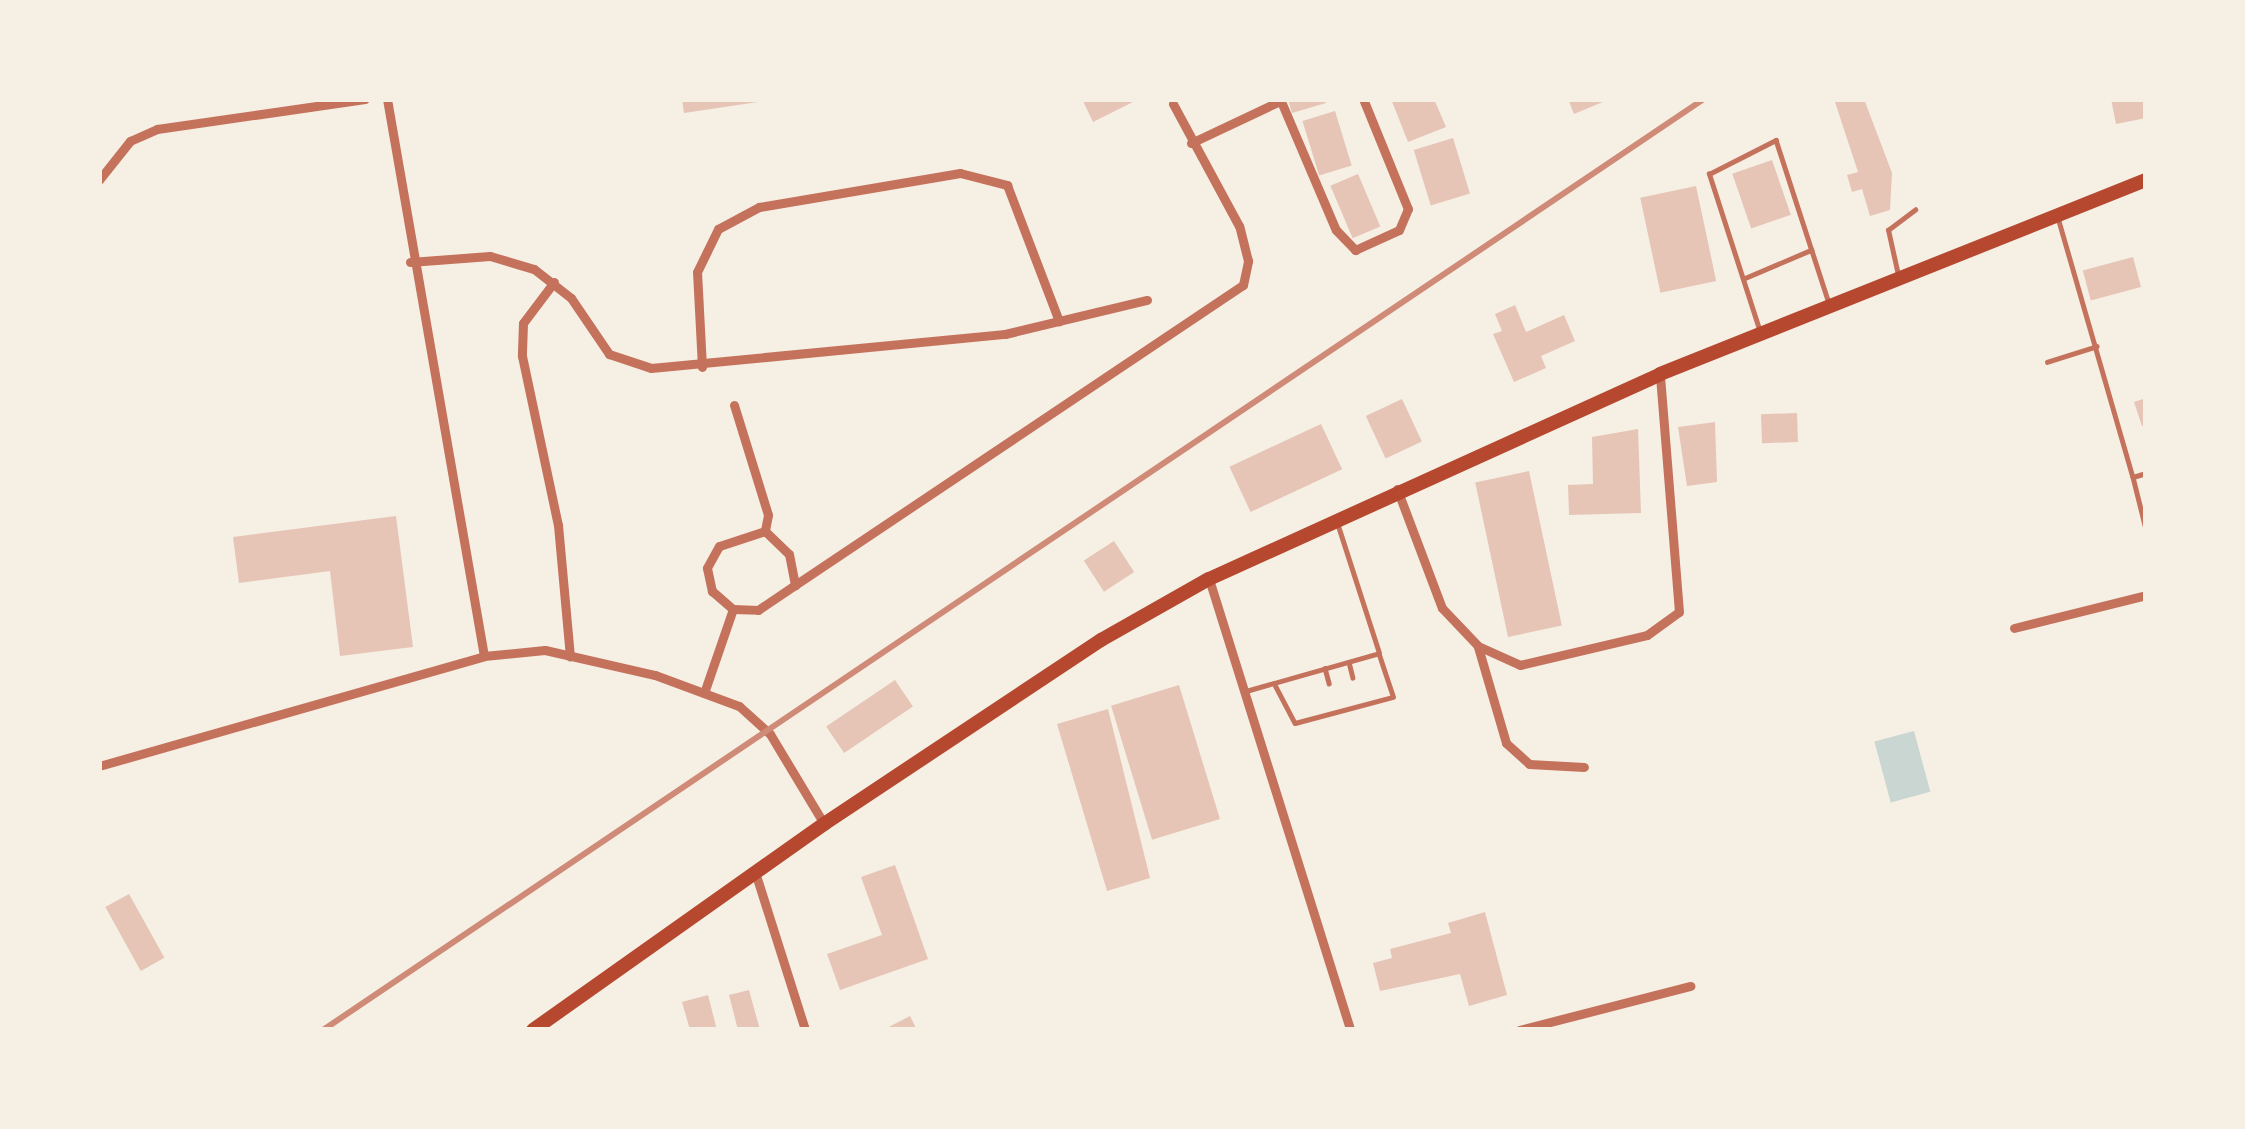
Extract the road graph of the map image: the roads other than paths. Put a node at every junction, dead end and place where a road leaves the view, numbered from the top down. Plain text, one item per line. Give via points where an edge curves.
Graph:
1 (365, 99) edge
2 (387, 99) edge
3 (1363, 99) edge
4 (1280, 100) edge
5 (1173, 104) dead end
6 (1191, 143) junction
7 (99, 180) edge
8 (2146, 180) edge
9 (1915, 210) dead end
10 (2058, 216) junction
11 (1811, 250) junction
12 (410, 262) junction
13 (1743, 279) junction
14 (1899, 280) junction
15 (554, 282) junction
16 (1147, 300) dead end
17 (1831, 308) junction
18 (1059, 321) junction
19 (1761, 335) junction
20 (2097, 346) junction
21 (2048, 362) dead end
22 (702, 367) junction
23 (1660, 374) junction
24 (734, 405) dead end
25 (2146, 473) edge
26 (2133, 477) junction
27 (1397, 489) junction
28 (1335, 515) junction
29 (2146, 529) edge
30 (765, 530) junction
31 (1209, 579) junction
32 (795, 585) junction
33 (2146, 595) edge
34 (733, 610) junction
35 (2014, 628) dead end
36 (1478, 646) junction
37 (1378, 653) junction
38 (484, 656) junction
39 (570, 656) junction
40 (1349, 662) junction
41 (1325, 668) junction
42 (1304, 675) junction
43 (1353, 678) dead end
44 (1274, 683) junction
45 (1329, 683) dead end
46 (1308, 689) dead end
47 (704, 693) junction
48 (1240, 693) junction
49 (1358, 698) dead end
50 (1334, 704) dead end
51 (1360, 706) junction
52 (1314, 709) dead end
53 (1336, 712) junction
54 (1317, 718) junction
55 (99, 766) edge
56 (1584, 767) dead end
57 (824, 824) junction
58 (755, 872) junction
59 (1690, 986) dead end
60 (533, 1030) edge
61 (805, 1030) edge
62 (1350, 1030) edge
63 (1519, 1030) edge

1 - 7 street via 157,129 130,141
2 - 12 street
3 - 4 street via 1408,209 1399,230 1355,250 1343,243
4 - 6 street
5 - 6 street
6 - 32 street via 1239,226 1249,261 1243,285
8 - 10 main road
9 - 14 lane via 1888,230
10 - 14 main road
10 - 20 lane
11 - 13 lane
11 - 13 lane via 1776,140 1709,174
11 - 17 lane
12 - 15 street via 490,256
12 - 38 street
13 - 19 lane
14 - 17 main road
15 - 22 street via 609,354 651,368
15 - 39 street via 523,323 522,356 558,525
16 - 18 street
17 - 19 main road
18 - 22 street
18 - 22 street via 1007,184 961,173 781,202 718,229 697,272
19 - 23 main road
20 - 21 lane
20 - 26 lane
23 - 27 main road
23 - 36 street via 1679,612 1647,635 1520,665
24 - 30 street via 768,515
25 - 26 lane
26 - 29 lane
27 - 28 main road
27 - 36 street via 1442,608
28 - 31 main road
28 - 37 lane
30 - 32 street via 789,554
30 - 34 street via 732,536 707,568 712,591
31 - 48 street
31 - 57 main road via 1101,640
32 - 34 street via 758,610
33 - 35 street
34 - 47 street
36 - 56 street via 1506,743 1529,764
37 - 40 lane
37 - 51 lane via 1393,697
38 - 39 street
38 - 55 street
39 - 47 street
40 - 41 lane
40 - 43 lane
41 - 42 lane
41 - 45 lane
42 - 44 lane
42 - 46 lane
44 - 48 lane
44 - 54 lane via 1295,723
47 - 57 street via 756,718
48 - 62 street
49 - 51 lane
50 - 53 lane
51 - 53 lane
52 - 54 lane
53 - 54 lane
57 - 58 main road
58 - 60 main road
58 - 61 street
59 - 63 street

